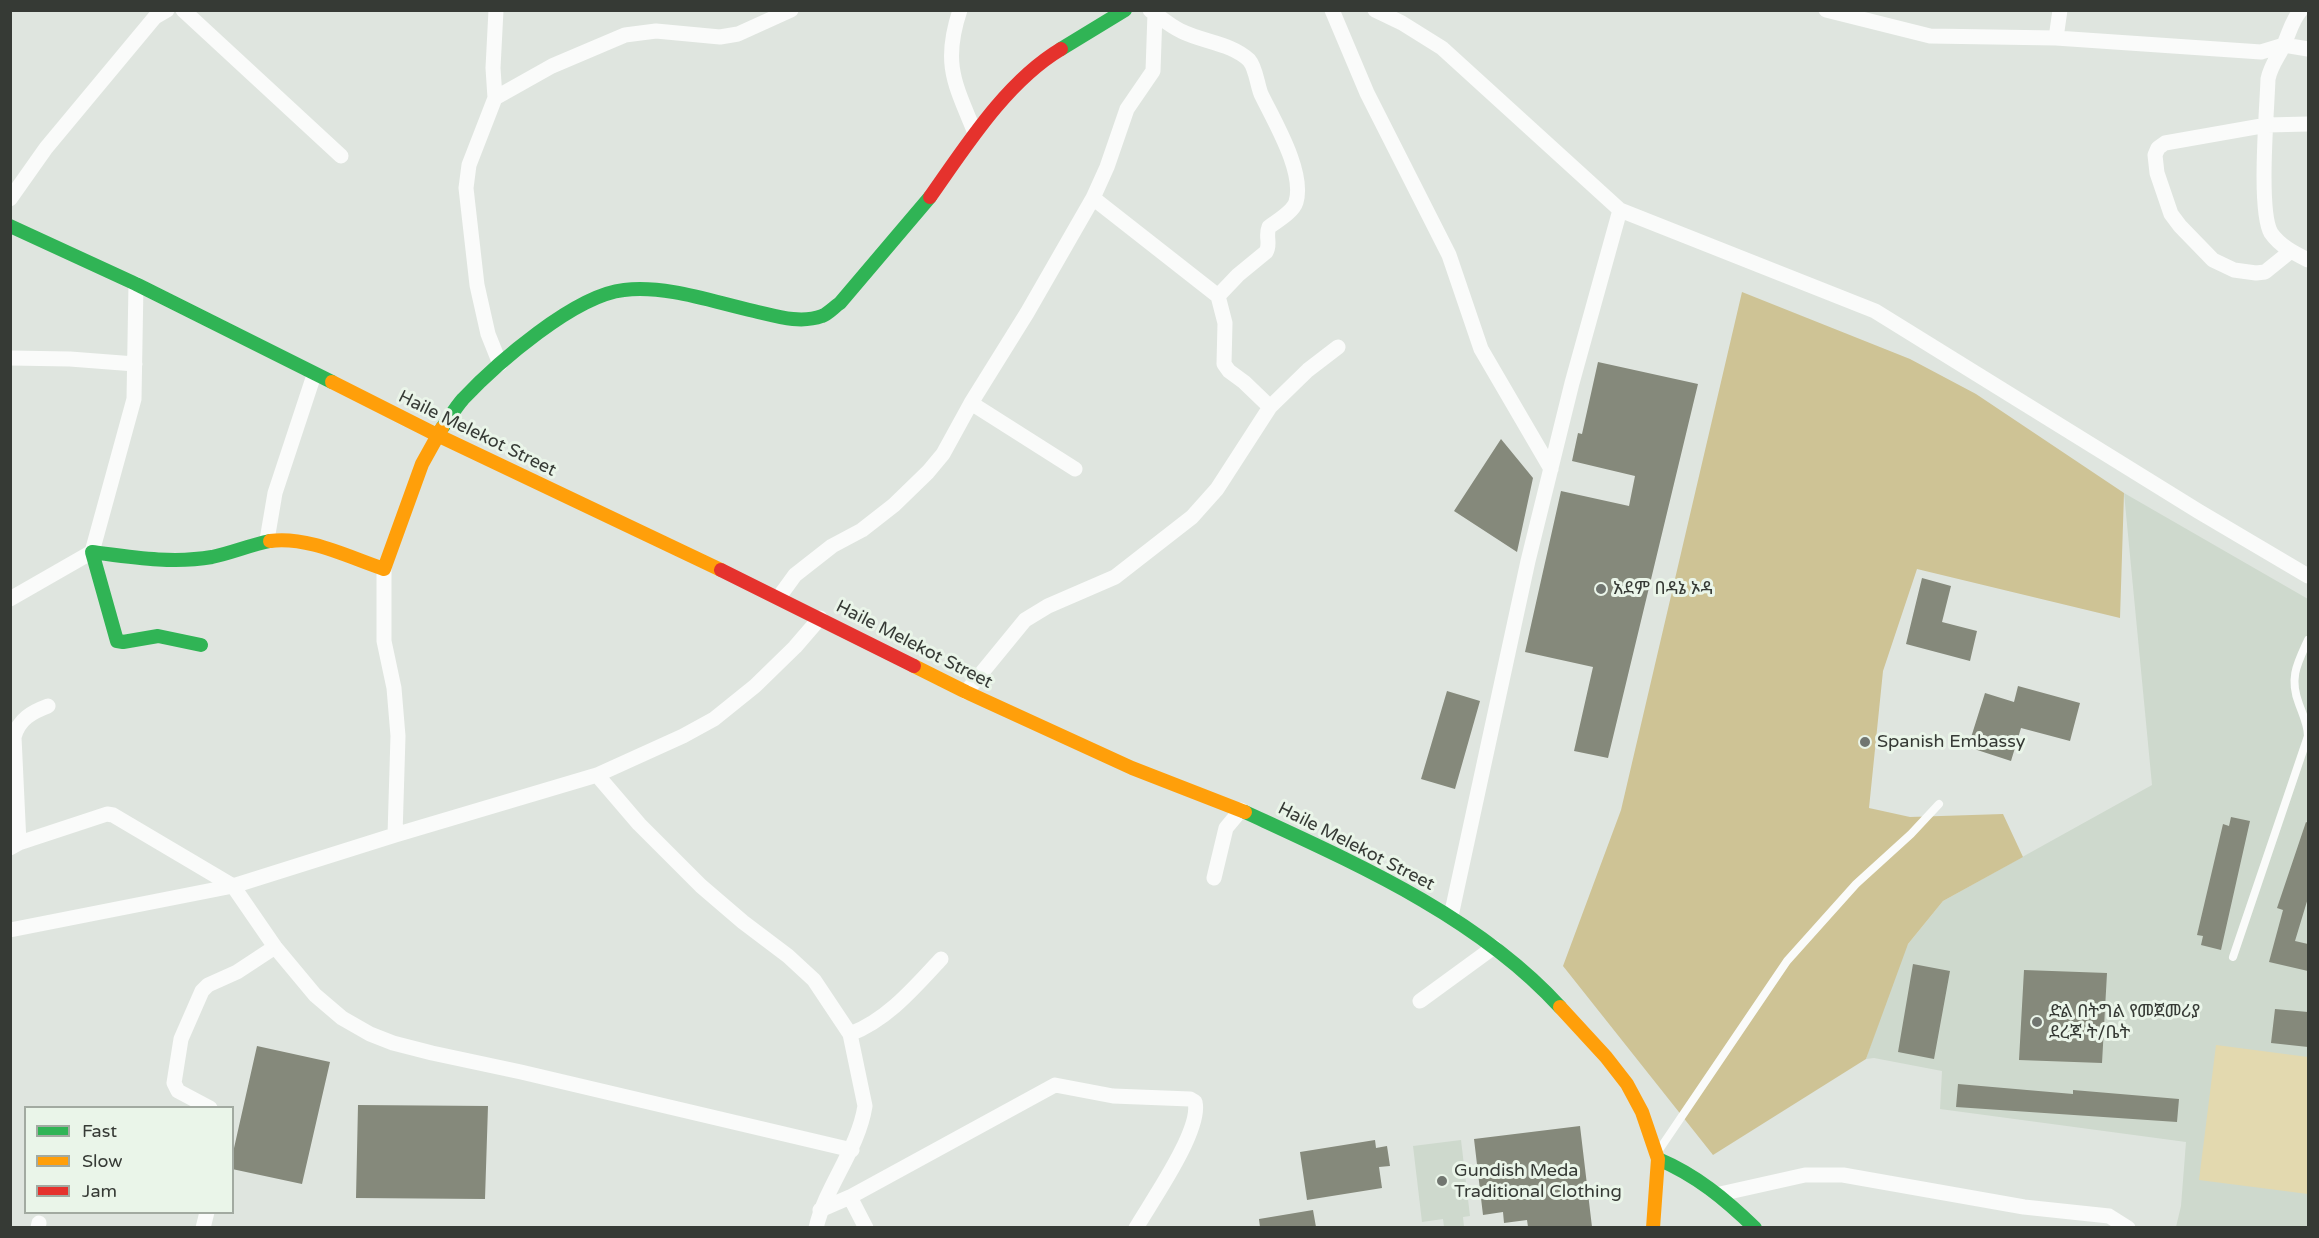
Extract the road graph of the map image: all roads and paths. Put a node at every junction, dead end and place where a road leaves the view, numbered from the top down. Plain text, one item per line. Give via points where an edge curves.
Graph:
1 (167, 10) edge
2 (183, 10) edge
3 (496, 10) edge
4 (791, 10) edge
5 (960, 10) edge
6 (1125, 10) edge
7 (1332, 10) edge
8 (1375, 10) edge
9 (1826, 10) edge
10 (2060, 10) edge
11 (2301, 10) edge
12 (1153, 12) edge
13 (2056, 38) junction
14 (2284, 45) junction
15 (2308, 49) edge
16 (495, 98) junction
17 (2308, 124) edge
18 (2267, 125) junction
19 (975, 133) junction
20 (341, 156) dead end
21 (1093, 198) junction
22 (10, 199) edge
23 (1620, 210) junction
24 (10, 226) edge
25 (2291, 251) junction
26 (2308, 260) edge
27 (136, 284) junction
28 (1218, 296) junction
29 (1338, 347) dead end
30 (10, 358) edge
31 (135, 364) junction
32 (500, 364) junction
33 (314, 375) junction
34 (971, 403) junction
35 (1270, 407) junction
36 (437, 435) junction
37 (1075, 469) dead end
38 (1551, 469) junction
39 (267, 540) junction
40 (92, 552) junction
41 (384, 569) junction
42 (2308, 576) edge
43 (779, 597) junction
44 (10, 599) edge
45 (820, 618) junction
46 (2308, 640) edge
47 (201, 645) dead end
48 (966, 692) junction
49 (48, 706) dead end
50 (597, 775) junction
51 (1939, 804) dead end
52 (1241, 810) junction
53 (395, 835) junction
54 (15, 846) edge
55 (1214, 878) dead end
56 (233, 886) junction
57 (1451, 916) junction
58 (10, 930) edge
59 (275, 947) junction
60 (1494, 947) junction
61 (2233, 957) dead end
62 (941, 959) dead end
63 (1420, 1001) dead end
64 (850, 1034) junction
65 (208, 1106) edge
66 (852, 1150) junction
67 (1657, 1156) junction
68 (1720, 1194) junction
69 (849, 1197) junction
70 (820, 1210) junction
71 (816, 1227) edge
72 (866, 1227) edge
73 (1136, 1227) edge
74 (1653, 1227) edge
75 (1755, 1227) edge
76 (2128, 1227) edge

1 - 22 street via 155,17 46,148
2 - 20 street
3 - 16 street
4 - 16 street via 738,34 720,37 656,31 625,35 552,66
5 - 19 street via 951,53 952,78
6 - 19 main road via 1049,56 1016,86
7 - 38 street via 1376,112 1449,255 1481,349
8 - 23 street via 1442,48
9 - 13 street via 1930,36
10 - 13 street
11 - 14 street
12 - 21 street via 1153,71 1127,109
12 - 28 street via 1181,31 1236,51 1251,62 1294,169 1296,203 1269,227 1266,252
13 - 14 street via 2260,52
14 - 15 street
14 - 18 street via 2270,68
16 - 32 street via 469,165 466,188 477,285 488,334
17 - 18 street
18 - 25 street via 2266,220 2276,240
18 - 25 street via 2165,143 2155,156 2157,173 2171,214 2213,260 2234,270 2265,272
19 - 32 main road via 925,203 840,303 823,316 804,320 782,318 676,292 622,290 568,311
21 - 28 street
21 - 34 street
23 - 38 street
23 - 42 street via 1875,311
24 - 27 main road, Haile Melekot Street
25 - 26 street
27 - 31 street
27 - 33 main road, Haile Melekot Street
28 - 35 street via 1224,323 1224,364
29 - 35 street
30 - 31 street
31 - 40 street via 134,399
32 - 36 main road via 462,400
33 - 36 main road, Haile Melekot Street
33 - 39 street via 275,493
34 - 37 street
34 - 43 street via 943,454 928,472 862,530 832,546 795,575
35 - 48 street via 1217,489 1192,517 1115,577 1025,620
36 - 41 main road via 422,464
36 - 43 main road, Haile Melekot Street
38 - 57 street
39 - 40 main road via 209,558 151,559
39 - 41 main road via 288,540
40 - 44 street
40 - 47 main road via 117,641 158,636
41 - 53 street via 384,641 394,688 398,736
43 - 45 main road, Haile Melekot Street
45 - 48 main road, Haile Melekot Street
45 - 50 street via 755,686 714,719
46 - 61 lane via 2293,681 2308,736
48 - 52 main road, Haile Melekot Street via 1132,768
49 - 54 street via 22,720 14,736
50 - 53 street
50 - 64 street via 701,886 813,980
51 - 67 lane via 1856,884 1786,962
52 - 55 street via 1226,828
52 - 57 main road, Haile Melekot Street via 1326,849
53 - 56 street
54 - 56 street via 107,814
56 - 58 street
56 - 59 street
57 - 60 main road, Haile Melekot Street
59 - 65 street via 208,985 193,1009 181,1039 174,1083 178,1091
59 - 66 street via 315,995 342,1018 393,1043
60 - 63 street
60 - 67 main road, Haile Melekot Street via 1554,1000 1606,1057 1642,1112
62 - 64 street via 876,1022
64 - 66 street via 865,1106
66 - 70 street
67 - 68 main road
67 - 74 main road, Haile Melekot Street
68 - 75 main road
68 - 76 street via 1805,1175 1843,1175 2024,1208 2109,1216
69 - 70 street
69 - 72 street
69 - 73 street via 1055,1085 1113,1096 1190,1099 1195,1102 1195,1119 1183,1148
70 - 71 street

